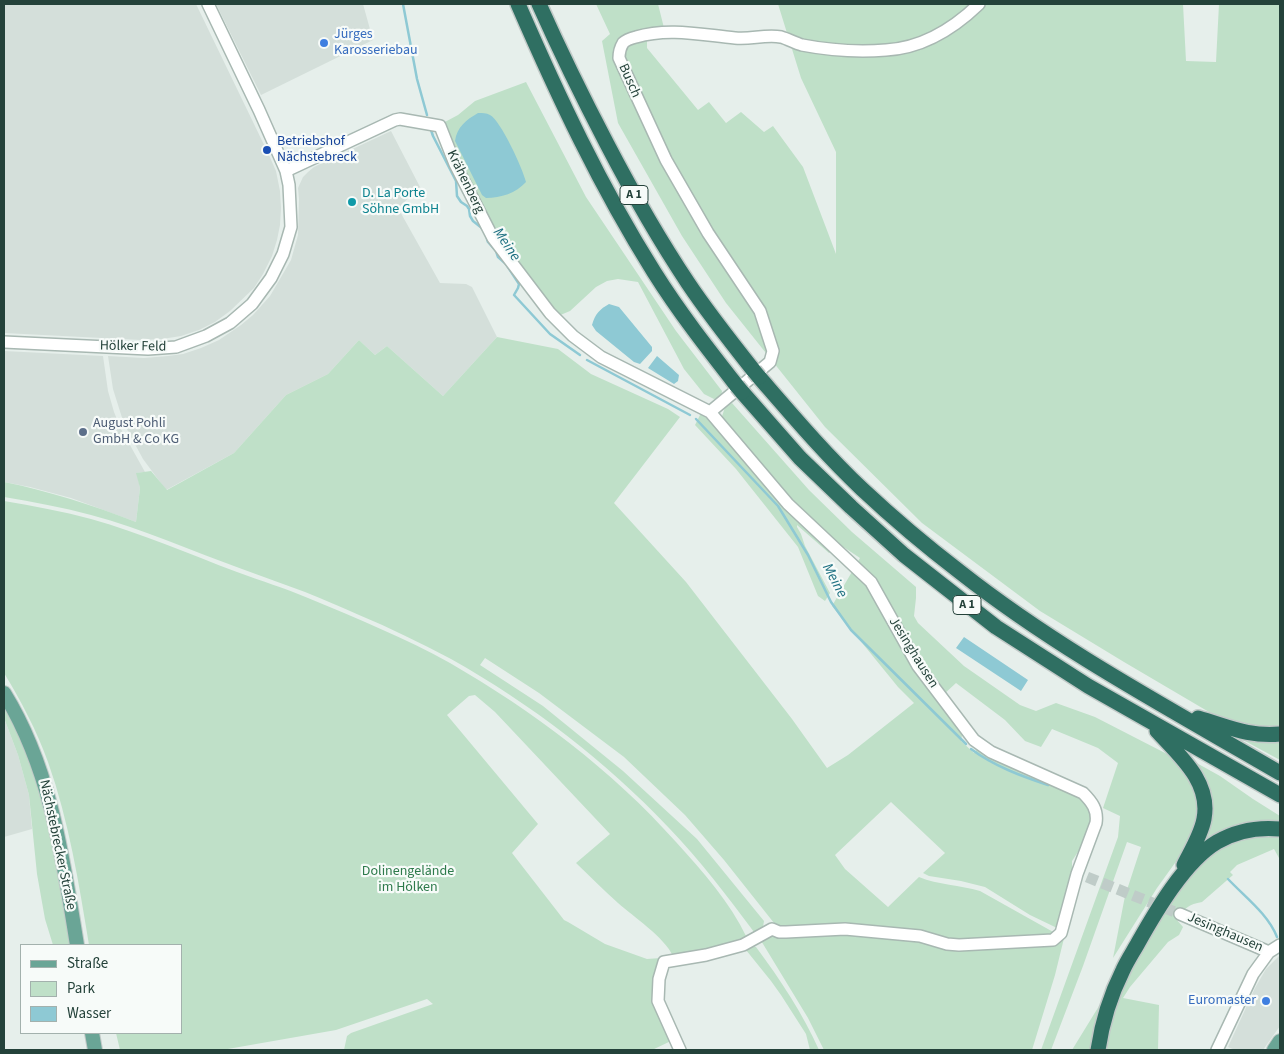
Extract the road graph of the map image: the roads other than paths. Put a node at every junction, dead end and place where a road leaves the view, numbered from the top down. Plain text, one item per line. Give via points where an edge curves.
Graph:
1 (208, 4) edge
2 (518, 4) edge
3 (539, 4) edge
4 (979, 4) edge
5 (286, 170) junction
6 (4, 342) edge
7 (710, 412) junction
8 (4, 693) edge
9 (1170, 710) junction
10 (1148, 721) junction
11 (1280, 734) edge
12 (1280, 773) edge
13 (1280, 795) edge
14 (1280, 829) edge
15 (1170, 891) junction
16 (1180, 914) tunnel mouth
17 (77, 944) edge
18 (1280, 945) edge
19 (1269, 952) junction
20 (92, 1034) edge
21 (1280, 1041) edge
22 (95, 1050) edge
23 (680, 1050) edge
24 (1098, 1050) edge
25 (1217, 1050) edge
26 (1274, 1050) edge

1 - 5 street, Hölker Feld
2 - 10 highway, A 1 via 576,132 621,218 655,274 739,389 800,458 911,561 996,627
3 - 9 highway, A 1 via 582,96 665,248 713,319 811,437 862,488 959,572 1050,636
4 - 7 street, Busch via 940,35 911,47 886,50 838,50 780,37 738,38 666,31 624,42 619,58 666,160 708,233 760,311 773,351 770,362
5 - 6 street, Hölker Feld via 290,185 290,226 283,254 252,304 230,323 176,347 148,349
5 - 7 street, Krähenberg via 394,120 440,126 455,164 493,238 550,313 601,357
7 - 23 street, Jesinghausen via 788,504 871,582 918,666 974,740 991,752 1083,793 1097,816 1082,875 1061,933 1053,940 959,945 895,933 845,929 779,932 772,929 743,945 664,962 658,1001
8 - 17 main road, Nächstebrecker Straße via 28,740 45,785
9 - 11 highway via 1239,731
9 - 12 highway, A 1
10 - 13 highway, A 1
10 - 15 highway via 1191,769 1200,785 1205,805 1204,820 1196,841
14 - 15 highway via 1245,831 1217,842 1198,857
15 - 24 highway via 1122,970
16 - 19 street, Jesinghausen
18 - 19 street, Jesinghausen
19 - 25 street, Jesinghausen via 1253,974
20 - 22 main road
21 - 26 main road

